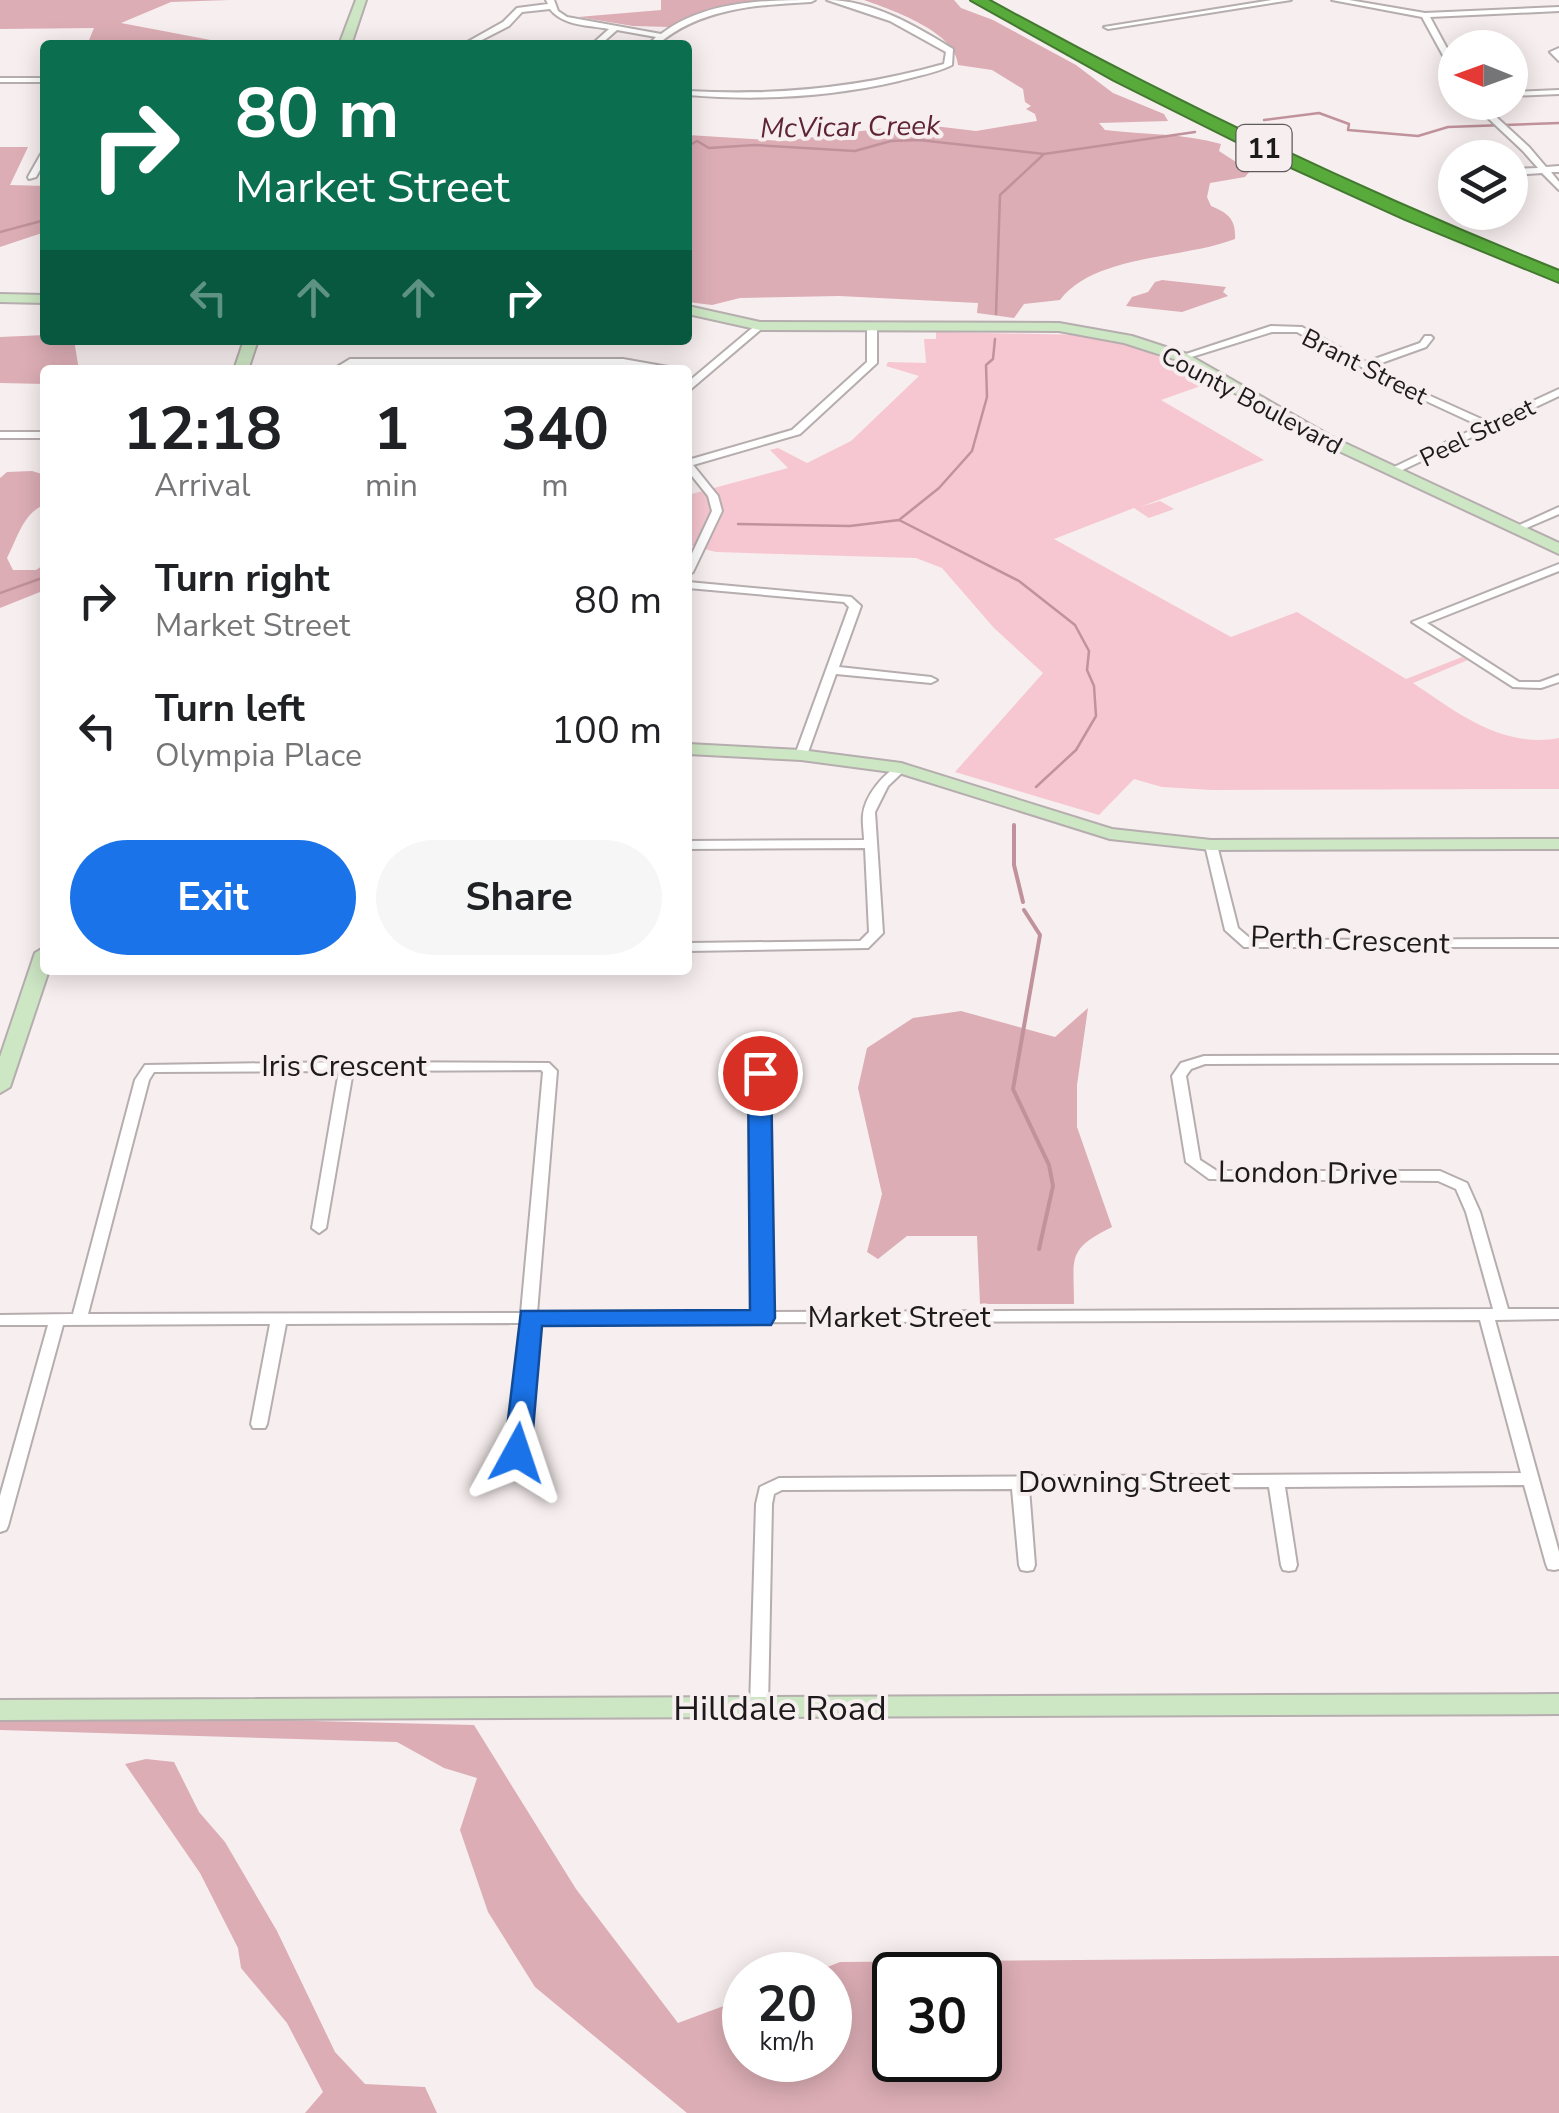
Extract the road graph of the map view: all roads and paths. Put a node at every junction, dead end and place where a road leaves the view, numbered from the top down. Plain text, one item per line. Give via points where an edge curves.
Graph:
1 (361, 0) edge
2 (811, 0) edge
3 (832, 0) edge
4 (978, 0) edge
5 (990, 0) edge
6 (1288, 0) edge
7 (1336, 0) edge
8 (551, 3) edge
9 (1559, 9) edge
10 (1425, 15) junction
11 (1108, 27) dead end
12 (614, 28) junction
13 (661, 36) junction
14 (1438, 39) edge
15 (347, 40) edge
16 (476, 40) edge
17 (601, 40) edge
18 (657, 40) edge
19 (1559, 50) edge
20 (1559, 59) edge
21 (0, 80) edge
22 (40, 80) edge
23 (1559, 92) edge
24 (692, 93) edge
25 (1528, 93) edge
26 (1495, 120) edge
27 (40, 163) edge
28 (1559, 169) edge
29 (1545, 170) junction
30 (1528, 171) edge
31 (32, 177) dead end
32 (1559, 187) edge
33 (1559, 274) edge
34 (0, 298) edge
35 (40, 298) edge
36 (692, 311) edge
37 (760, 326) junction
38 (872, 326) junction
39 (1428, 338) dead end
40 (1182, 357) junction
41 (345, 365) edge
42 (640, 365) edge
43 (1366, 365) junction
44 (693, 375) edge
45 (1559, 392) edge
46 (1488, 426) junction
47 (0, 435) edge
48 (40, 436) edge
49 (692, 463) edge
50 (692, 469) edge
51 (1394, 471) junction
52 (1559, 510) edge
53 (1520, 528) junction
54 (1559, 549) edge
55 (692, 564) edge
56 (1559, 567) edge
57 (692, 585) edge
58 (833, 670) junction
59 (1559, 678) edge
60 (931, 680) dead end
61 (692, 749) edge
62 (802, 754) junction
63 (901, 768) junction
64 (869, 844) junction
65 (1559, 844) edge
66 (1212, 845) junction
67 (692, 846) edge
68 (1559, 943) edge
69 (692, 947) edge
70 (40, 968) edge
71 (1559, 1059) edge
72 (348, 1066) junction
73 (760, 1073) dead end
74 (0, 1087) edge
75 (319, 1228) dead end
76 (1494, 1314) junction
77 (1559, 1314) edge
78 (530, 1318) junction
79 (762, 1318) junction
80 (57, 1319) junction
81 (0, 1320) edge
82 (78, 1320) junction
83 (279, 1320) junction
84 (259, 1424) dead end
85 (517, 1453) dead end
86 (1529, 1479) junction
87 (1020, 1482) junction
88 (1276, 1482) junction
89 (0, 1526) edge
90 (1554, 1564) dead end
91 (1028, 1565) dead end
92 (1289, 1565) dead end
93 (1559, 1704) edge
94 (759, 1708) junction
95 (0, 1710) edge

1 - 15 street
2 - 13 street via 755,3 695,18
3 - 24 street via 921,31 950,51 948,65 815,95
4 - 33 highway, 11 via 1231,132
5 - 33 highway, 11 via 1224,123
6 - 11 street
7 - 10 street
8 - 12 street via 565,19
8 - 16 street via 520,10
9 - 10 street
10 - 14 street
12 - 13 street
12 - 17 street
13 - 18 street
19 - 20 street
21 - 22 street
23 - 25 street
26 - 29 street
27 - 31 street
28 - 29 street
29 - 30 street
29 - 32 street
34 - 35 street
36 - 37 street, County Boulevard
37 - 38 street, County Boulevard
37 - 44 street
38 - 40 street, County Boulevard via 1076,329
38 - 49 street via 872,363 807,424
39 - 43 street
40 - 43 street, Brant Street via 1288,328
40 - 51 street, County Boulevard
41 - 42 street
43 - 46 street, Brant Street
45 - 46 street, Peel Street
46 - 51 street, Peel Street
47 - 48 street
50 - 55 street via 718,511
51 - 53 street, County Boulevard
52 - 53 street
53 - 54 street, County Boulevard
56 - 59 street via 1418,622 1518,684 1540,686
57 - 58 street via 852,602
58 - 60 street
58 - 62 street
61 - 62 street
62 - 63 street
63 - 64 street via 874,797
63 - 66 street via 1110,834
64 - 67 street
64 - 69 street via 876,933 871,941
65 - 66 street
66 - 68 street, Perth Crescent via 1232,930 1249,944
70 - 74 street
71 - 76 street, London Drive via 1204,1060 1179,1076 1194,1162 1214,1176 1440,1176 1462,1186 1474,1212
72 - 75 street
72 - 78 street, Iris Crescent via 549,1068
72 - 82 street, Iris Crescent via 146,1072
73 - 79 street
76 - 77 street, Market Street
76 - 79 street, Market Street
76 - 86 street
78 - 79 street, Market Street
78 - 83 street, Market Street
78 - 85 street
80 - 81 street, Market Street
80 - 82 street, Market Street
80 - 89 street
82 - 83 street, Market Street
83 - 84 street
86 - 88 street, Downing Street
86 - 90 street
87 - 88 street, Downing Street
87 - 91 street
87 - 94 street, Downing Street via 779,1484 766,1491
88 - 92 street
93 - 94 street, Hilldale Road
94 - 95 street, Hilldale Road

